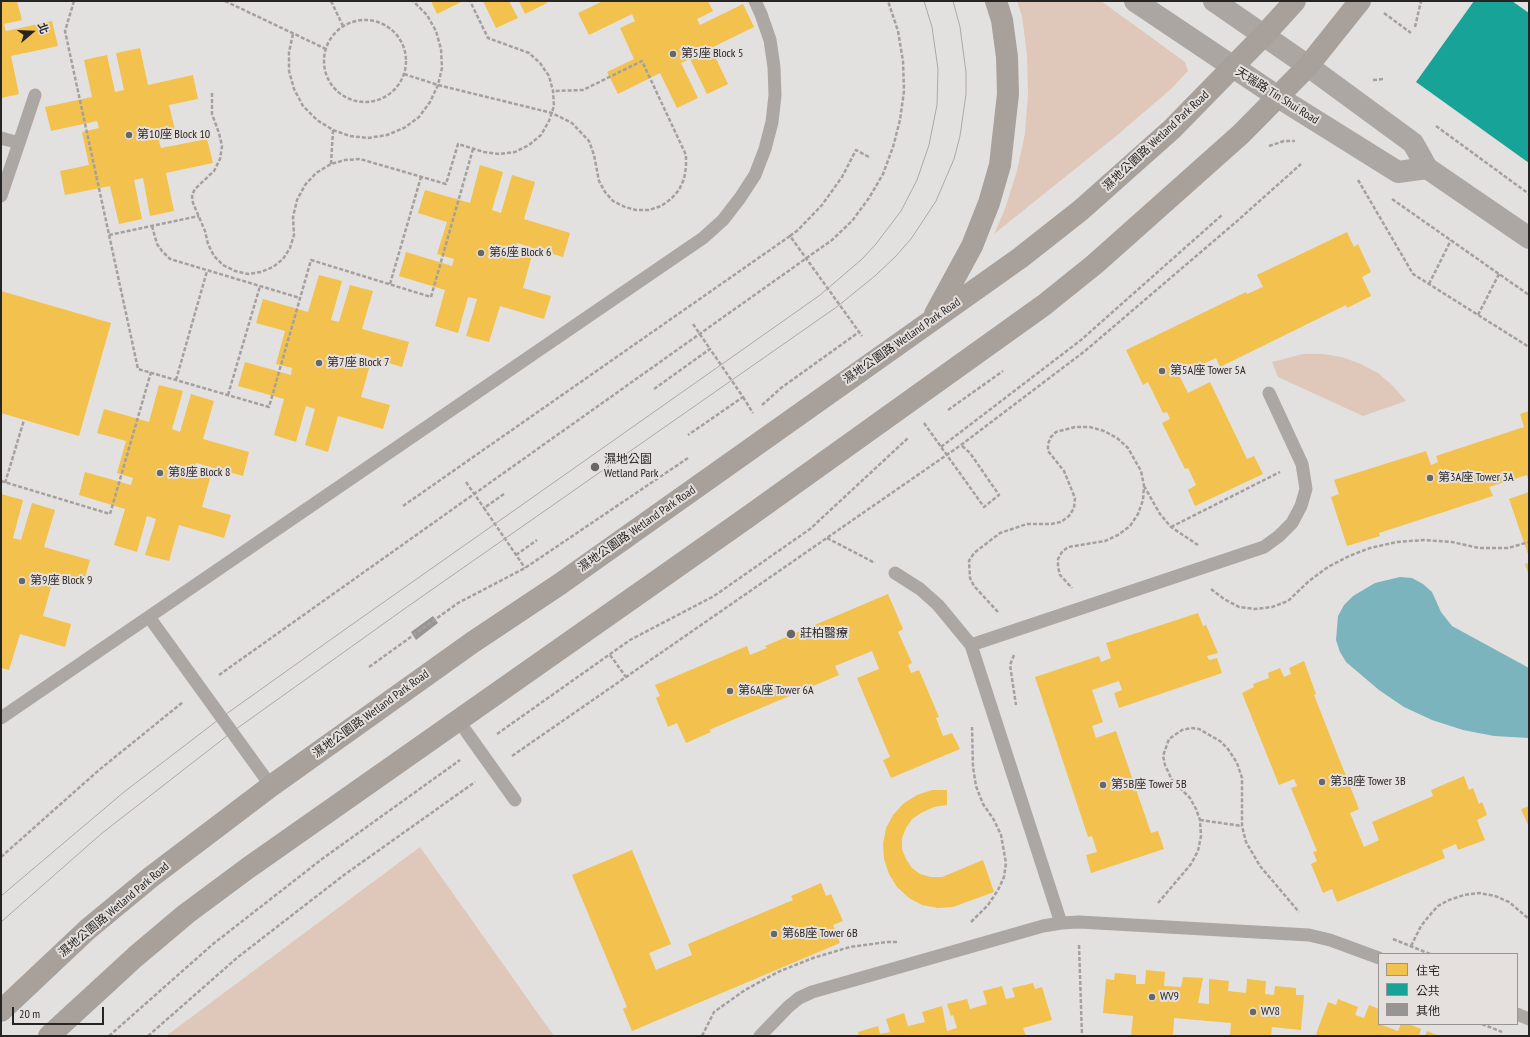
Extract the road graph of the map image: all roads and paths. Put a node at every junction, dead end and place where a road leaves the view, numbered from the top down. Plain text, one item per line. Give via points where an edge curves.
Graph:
1 (74, 1) edge
2 (225, 1) edge
3 (331, 1) edge
4 (413, 1) edge
5 (470, 1) edge
6 (755, 1) edge
7 (888, 1) edge
8 (996, 1) edge
9 (1135, 1) edge
10 (1214, 1) edge
11 (1294, 1) edge
12 (1360, 1) edge
13 (1420, 2) edge
14 (1380, 10) dead end
15 (343, 26) junction
16 (1415, 27) dead end
17 (1410, 33) dead end
18 (293, 34) junction
19 (1264, 35) junction
20 (326, 49) junction
21 (1308, 66) junction
22 (1232, 68) junction
23 (404, 74) junction
24 (438, 85) junction
25 (554, 91) junction
26 (212, 93) dead end
27 (35, 95) dead end
28 (1278, 97) junction
29 (552, 113) junction
30 (1435, 126) dead end
31 (332, 130) junction
32 (1, 138) edge
33 (1298, 141) dead end
34 (19, 143) junction
35 (1267, 147) dead end
36 (473, 149) junction
37 (869, 157) dead end
38 (331, 164) junction
39 (1301, 164) dead end
40 (1427, 168) junction
41 (421, 177) junction
42 (1358, 179) dead end
43 (1529, 194) edge
44 (1386, 195) dead end
45 (1, 196) edge
46 (1222, 215) dead end
47 (199, 216) junction
48 (152, 226) junction
49 (109, 235) junction
50 (790, 236) junction
51 (1529, 238) edge
52 (1451, 240) junction
53 (207, 271) junction
54 (1499, 274) junction
55 (390, 284) junction
56 (1429, 284) junction
57 (260, 286) junction
58 (1529, 295) edge
59 (300, 298) junction
60 (1478, 314) junction
61 (932, 319) junction
62 (693, 324) dead end
63 (859, 332) junction
64 (700, 335) junction
65 (864, 338) dead end
66 (1529, 347) edge
67 (710, 349) junction
68 (1005, 369) dead end
69 (151, 372) junction
70 (176, 380) junction
71 (654, 389) dead end
72 (1269, 393) dead end
73 (228, 395) junction
74 (743, 397) junction
75 (753, 413) junction
76 (942, 414) dead end
77 (747, 418) dead end
78 (24, 420) dead end
79 (923, 421) dead end
80 (930, 422) dead end
81 (924, 426) dead end
82 (688, 435) dead end
83 (911, 435) dead end
84 (961, 445) junction
85 (941, 447) junction
86 (689, 457) dead end
87 (1283, 475) dead end
88 (1, 481) edge
89 (466, 482) dead end
90 (6, 483) junction
91 (1144, 486) junction
92 (474, 493) junction
93 (504, 494) dead end
94 (403, 506) dead end
95 (484, 508) junction
96 (1171, 526) junction
97 (827, 538) junction
98 (537, 540) dead end
99 (1529, 542) edge
100 (1205, 543) dead end
101 (1198, 545) junction
102 (1191, 548) dead end
103 (516, 555) junction
104 (525, 568) junction
105 (895, 573) joint
106 (1080, 586) dead end
107 (1205, 588) dead end
108 (1072, 589) junction
109 (1065, 591) dead end
110 (1000, 614) dead end
111 (149, 617) junction
112 (971, 645) junction
113 (1017, 652) dead end
114 (610, 655) junction
115 (369, 668) dead end
116 (626, 677) junction
117 (200, 688) junction
118 (1017, 711) dead end
119 (1, 718) edge
120 (458, 720) junction
121 (972, 724) dead end
122 (478, 748) junction
123 (493, 770) junction
124 (271, 786) junction
125 (515, 800) dead end
126 (1200, 820) junction
127 (1242, 826) junction
128 (1, 857) edge
129 (1150, 903) dead end
130 (1157, 904) junction
131 (1165, 904) dead end
132 (1292, 912) dead end
133 (1300, 912) junction
134 (1306, 912) dead end
135 (1529, 919) edge
136 (1061, 923) junction
137 (966, 925) dead end
138 (1391, 938) dead end
139 (901, 942) dead end
140 (1071, 945) dead end
141 (1079, 945) junction
142 (1085, 945) dead end
143 (1412, 946) junction
144 (1428, 953) edge
145 (1378, 958) edge
146 (1, 1011) edge
147 (1518, 1014) edge
148 (1529, 1018) edge
149 (1484, 1025) edge
150 (1506, 1034) dead end
151 (50, 1035) edge
152 (109, 1036) edge
153 (148, 1036) edge
154 (702, 1036) edge
155 (760, 1036) edge
156 (1082, 1036) edge

1 - 49 path via 66,31
2 - 18 path
3 - 15 path
4 - 24 path via 427,15 436,31 441,49 442,68
5 - 25 path via 488,38 529,53 549,76
6 - 111 lane via 770,40 774,67 775,95 772,122 755,175 723,220 696,243
7 - 64 path via 898,31 903,61 904,92 900,120 883,174 852,221 832,240
8 - 61 main road via 1002,20 1007,57 1008,94 1000,165 989,203 972,246
9 - 22 main road, 天瑞路 Tin Shui Road
10 - 19 main road
11 - 19 main road, 濕地公園路 Wetland Park Road
12 - 21 main road
13 - 16 path
14 - 17 path
15 - 20 path via 330,39
15 - 23 path via 364,20 386,25 401,42 406,63
18 - 20 path
18 - 31 path via 289,52 289,71 294,89 303,106
19 - 21 main road
19 - 22 main road, 濕地公園路 Wetland Park Road
20 - 23 path via 325,71 337,91 347,98 370,102 381,99 391,93
21 - 28 main road
21 - 40 street via 1413,143
22 - 28 main road, 天瑞路 Tin Shui Road
22 - 61 main road, 濕地公園路 Wetland Park Road via 1172,129 1081,210 1020,258
23 - 24 path
24 - 29 path
24 - 31 path via 430,102 419,116 404,128 387,135 368,138
25 - 29 path
25 - 29 path via 583,90 642,61 686,155 684,179 679,190 661,206 649,210 636,210 613,201 599,181 589,142 572,123
26 - 47 path via 212,114 222,146 220,159 214,171 199,184 192,195
27 - 34 lane
28 - 40 street, 天瑞路 Tin Shui Road via 1398,172
28 - 120 main road via 1177,193 1038,310
29 - 36 path via 541,135 522,149 500,154
30 - 43 path
31 - 38 path
32 - 34 lane
33 - 35 path via 1284,141
34 - 45 lane
36 - 41 path via 458,144 446,184
36 - 55 path via 431,297
37 - 50 path via 856,150 822,205
38 - 41 path via 360,159
38 - 47 path via 316,173 305,185 297,200 293,217 294,235 287,253 273,267 262,272 248,274 223,265 214,256 208,244
39 - 84 path via 1085,351
40 - 51 street
41 - 55 path
42 - 56 path via 1413,274
44 - 52 path
46 - 85 path via 1081,340
47 - 48 path
48 - 49 path
48 - 53 path via 157,244 170,259
49 - 69 path via 138,369
50 - 63 path
50 - 94 path
52 - 54 path
52 - 56 path
53 - 57 path
53 - 70 path
54 - 58 path
54 - 60 path
55 - 59 path via 311,260
56 - 60 path
57 - 59 path
57 - 73 path
59 - 73 path via 269,407
60 - 66 path
61 - 124 main road, 濕地公園路 Wetland Park Road
62 - 64 path
63 - 65 path
63 - 75 path via 782,388
64 - 67 path
64 - 92 path
67 - 71 path
67 - 74 path
68 - 76 path
69 - 70 path
69 - 90 path via 110,514
70 - 73 path
72 - 112 lane via 1302,464 1306,489 1292,523 1279,536 1264,547
74 - 75 path
74 - 82 path
75 - 77 path
78 - 90 path
79 - 85 path
80 - 81 path
83 - 114 path via 810,529 714,596 630,640
84 - 85 path via 999,495 984,507
84 - 97 path
86 - 104 path
87 - 96 path via 1283,471
88 - 90 path
89 - 92 path
91 - 96 path via 1160,514
91 - 108 path via 1143,500 1130,526 1105,541 1077,544 1062,552 1058,559 1060,575
91 - 110 path via 1141,471 1132,454 1117,438 1104,431 1076,427 1056,432 1051,436 1048,451 1064,472 1075,498 1074,508 1069,516 1060,522 1027,524 1000,533 969,560 970,578 974,586
92 - 95 path
92 - 117 path
93 - 95 path
95 - 103 path
96 - 101 path
97 - 105 path
97 - 116 path
98 - 103 path
99 - 107 path via 1508,548 1479,548 1452,542 1424,540 1370,548 1328,567 1288,601 1272,607 1239,607 1211,589
100 - 101 path
101 - 102 path
103 - 104 path
104 - 115 path via 458,603
105 - 112 lane via 920,589 938,605
106 - 108 path
108 - 109 path
111 - 117 lane
111 - 119 lane
112 - 136 lane
113 - 118 path via 1013,655 1010,665
114 - 116 path
114 - 122 path
116 - 123 path
117 - 124 lane
117 - 128 path via 99,770
120 - 122 lane
120 - 151 main road via 186,914
121 - 137 path via 976,786 1001,835 1006,863 1004,877 998,890 976,918
122 - 123 lane
122 - 152 path via 322,859 213,944
123 - 125 lane
123 - 153 path via 357,866 244,952
124 - 146 main road, 濕地公園路 Wetland Park Road via 151,877 88,929
126 - 127 path
126 - 127 path via 1190,798 1172,780 1164,756 1169,738 1191,728 1199,729 1220,741 1237,763 1243,783
126 - 130 path via 1201,836 1191,864
127 - 133 path via 1249,848 1260,866
129 - 130 path
130 - 131 path
132 - 133 path
133 - 134 path
135 - 143 path via 1509,902 1495,896 1479,893 1464,895 1449,900 1429,916
136 - 145 lane via 1309,935
136 - 155 lane via 812,992 788,1007
138 - 143 path
139 - 154 path via 850,948 813,958 778,972 745,990 714,1012
140 - 141 path
141 - 142 path
141 - 156 path
143 - 144 path
147 - 148 lane
149 - 150 path

